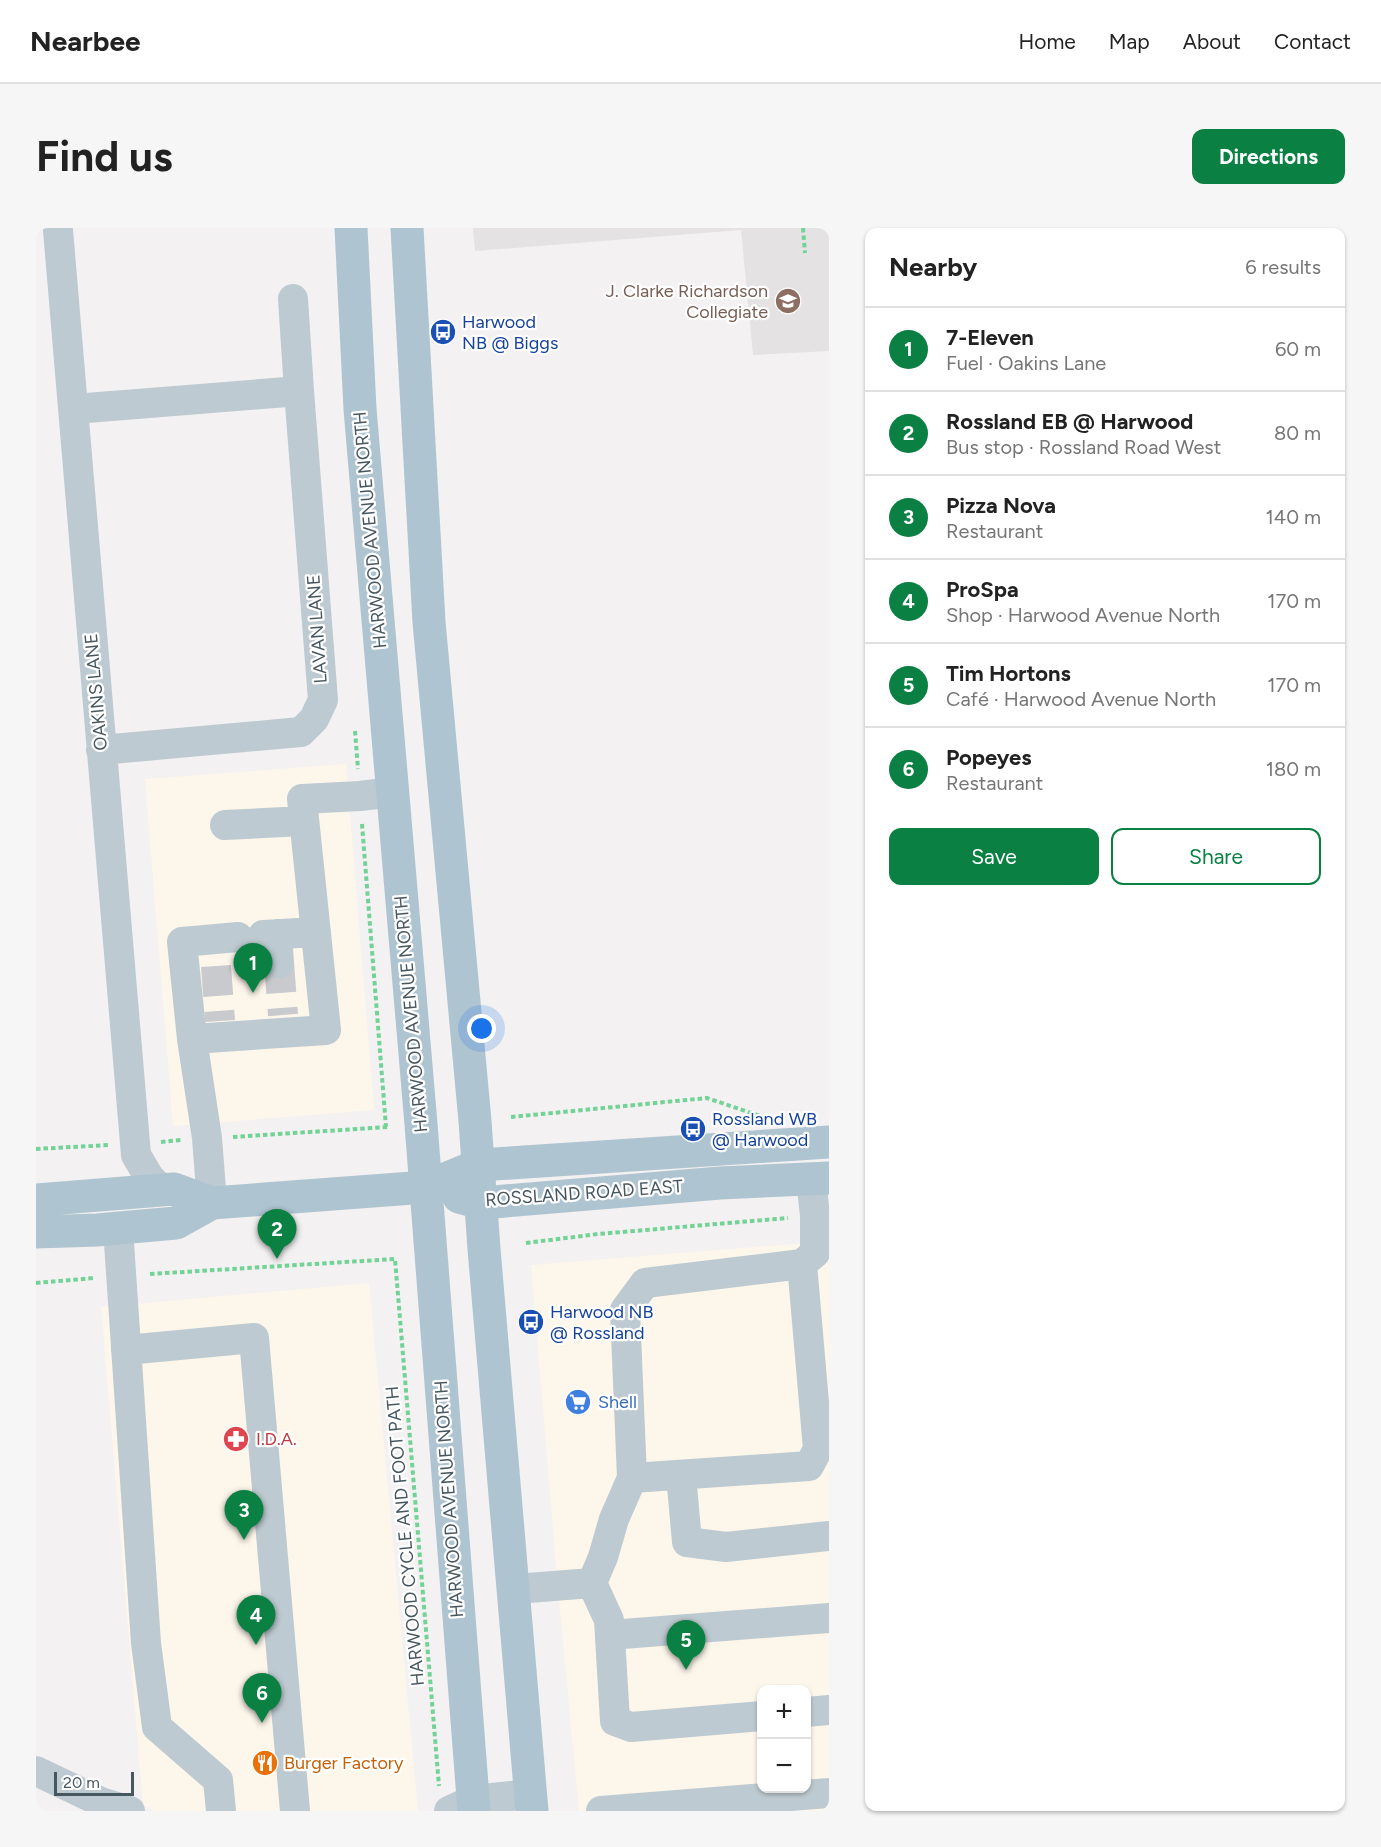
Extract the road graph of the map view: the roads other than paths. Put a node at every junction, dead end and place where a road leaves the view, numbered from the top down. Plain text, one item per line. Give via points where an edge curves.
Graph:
1 (351, 228) edge
2 (407, 228) edge
3 (57, 230) edge
4 (293, 299) dead end
5 (299, 391) junction
6 (74, 409) junction
7 (101, 750) junction
8 (393, 792) junction
9 (304, 821) junction
10 (225, 825) dead end
11 (316, 932) junction
12 (192, 1039) junction
13 (829, 1143) edge
14 (136, 1155) junction
15 (478, 1165) junction
16 (820, 1178) edge
17 (426, 1187) junction
18 (162, 1190) junction
19 (111, 1194) junction
20 (36, 1200) edge
21 (212, 1203) junction
22 (481, 1203) junction
23 (118, 1228) junction
24 (36, 1232) edge
25 (815, 1263) edge
26 (126, 1350) junction
27 (681, 1475) junction
28 (632, 1478) junction
29 (829, 1536) edge
30 (592, 1583) junction
31 (514, 1589) junction
32 (829, 1618) edge
33 (610, 1635) junction
34 (829, 1710) edge
35 (811, 1712) edge
36 (757, 1716) edge
37 (36, 1771) edge
38 (829, 1793) edge
39 (459, 1802) edge
40 (531, 1802) edge
41 (129, 1811) edge
42 (221, 1811) edge
43 (295, 1811) edge
44 (601, 1811) edge

1 - 8 main road, HARWOOD AVENUE NORTH via 360,409
2 - 15 main road via 429,622
3 - 6 street, OAKINS LANE
4 - 5 street, LAVAN LANE
5 - 6 street
5 - 7 street, LAVAN LANE via 323,700 314,720 301,732
6 - 7 street, OAKINS LANE
7 - 14 street, OAKINS LANE
8 - 9 street via 302,799
8 - 17 main road, HARWOOD AVENUE NORTH
9 - 10 street
9 - 11 street
11 - 12 street via 248,946 182,942
11 - 12 street via 326,1030 284,1024 221,1029
12 - 21 street
13 - 15 main road, ROSSLAND ROAD EAST
14 - 18 street, OAKINS LANE
14 - 19 street
15 - 17 main road, ROSSLAND ROAD EAST
15 - 22 main road
16 - 22 main road, ROSSLAND ROAD EAST
16 - 25 street
17 - 21 main road
17 - 22 main road, ROSSLAND ROAD EAST
17 - 39 main road, HARWOOD AVENUE NORTH
18 - 19 main road
18 - 21 main road via 174,1189
19 - 20 main road
21 - 23 main road via 176,1223
22 - 31 main road
23 - 24 main road
23 - 26 street
25 - 27 street via 818,1449 809,1466
25 - 28 street via 645,1283 625,1310
26 - 42 street via 147,1643 157,1727 218,1780
26 - 43 street via 254,1338
27 - 28 street
27 - 29 street via 687,1542 726,1547
28 - 30 street
30 - 31 street
30 - 33 street via 609,1620
31 - 40 main road
32 - 33 street
33 - 36 street via 615,1721 631,1727
34 - 35 street
37 - 41 street via 101,1803
38 - 44 street
39 - 40 street

